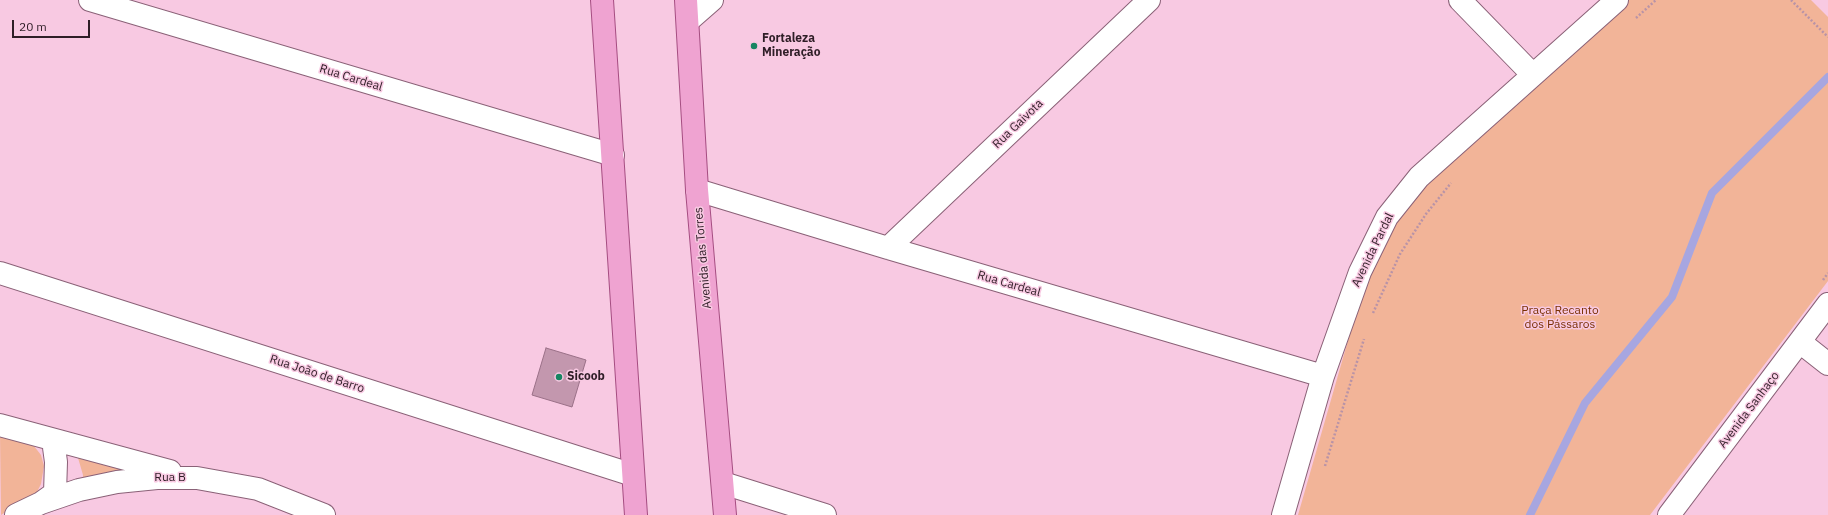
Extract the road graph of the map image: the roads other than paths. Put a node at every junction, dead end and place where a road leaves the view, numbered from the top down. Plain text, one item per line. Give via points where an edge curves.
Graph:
1 (90, 0) edge
2 (602, 0) edge
3 (712, 0) edge
4 (1149, 0) edge
5 (1460, 0) edge
6 (1617, 0) edge
7 (687, 11) edge
8 (1533, 76) junction
9 (613, 155) junction
10 (697, 190) junction
11 (888, 248) junction
12 (0, 272) edge
13 (1828, 304) edge
14 (1800, 342) junction
15 (1828, 364) edge
16 (1323, 376) junction
17 (0, 425) edge
18 (52, 440) junction
19 (633, 475) junction
20 (197, 478) junction
21 (723, 483) junction
22 (41, 503) junction
23 (16, 515) edge
24 (324, 515) edge
25 (636, 515) edge
26 (725, 515) edge
27 (825, 515) edge
28 (1283, 515) edge
29 (1669, 515) edge

1 - 9 street, Rua Cardeal
2 - 9 main road
3 - 7 street
4 - 11 street, Rua Gaivota
5 - 8 street
6 - 8 street, Avenida Pardal
7 - 10 main road, Avenida das Torres
8 - 16 street, Avenida Pardal via 1419,177 1387,217 1360,272
9 - 19 main road
10 - 11 street, Rua Cardeal
10 - 21 main road, Avenida das Torres
11 - 16 street, Rua Cardeal
12 - 19 street, Rua João de Barro
13 - 14 street, Avenida Sanhaço
14 - 15 street
14 - 29 street, Avenida Sanhaço
16 - 28 street, Avenida Pardal
17 - 18 street
18 - 20 street
18 - 22 street via 56,462 55,493
19 - 25 main road
20 - 22 street, Rua B via 117,482 78,490
20 - 24 street, Rua B via 258,489
21 - 26 main road, Avenida das Torres
21 - 27 street
22 - 23 street, Rua B

